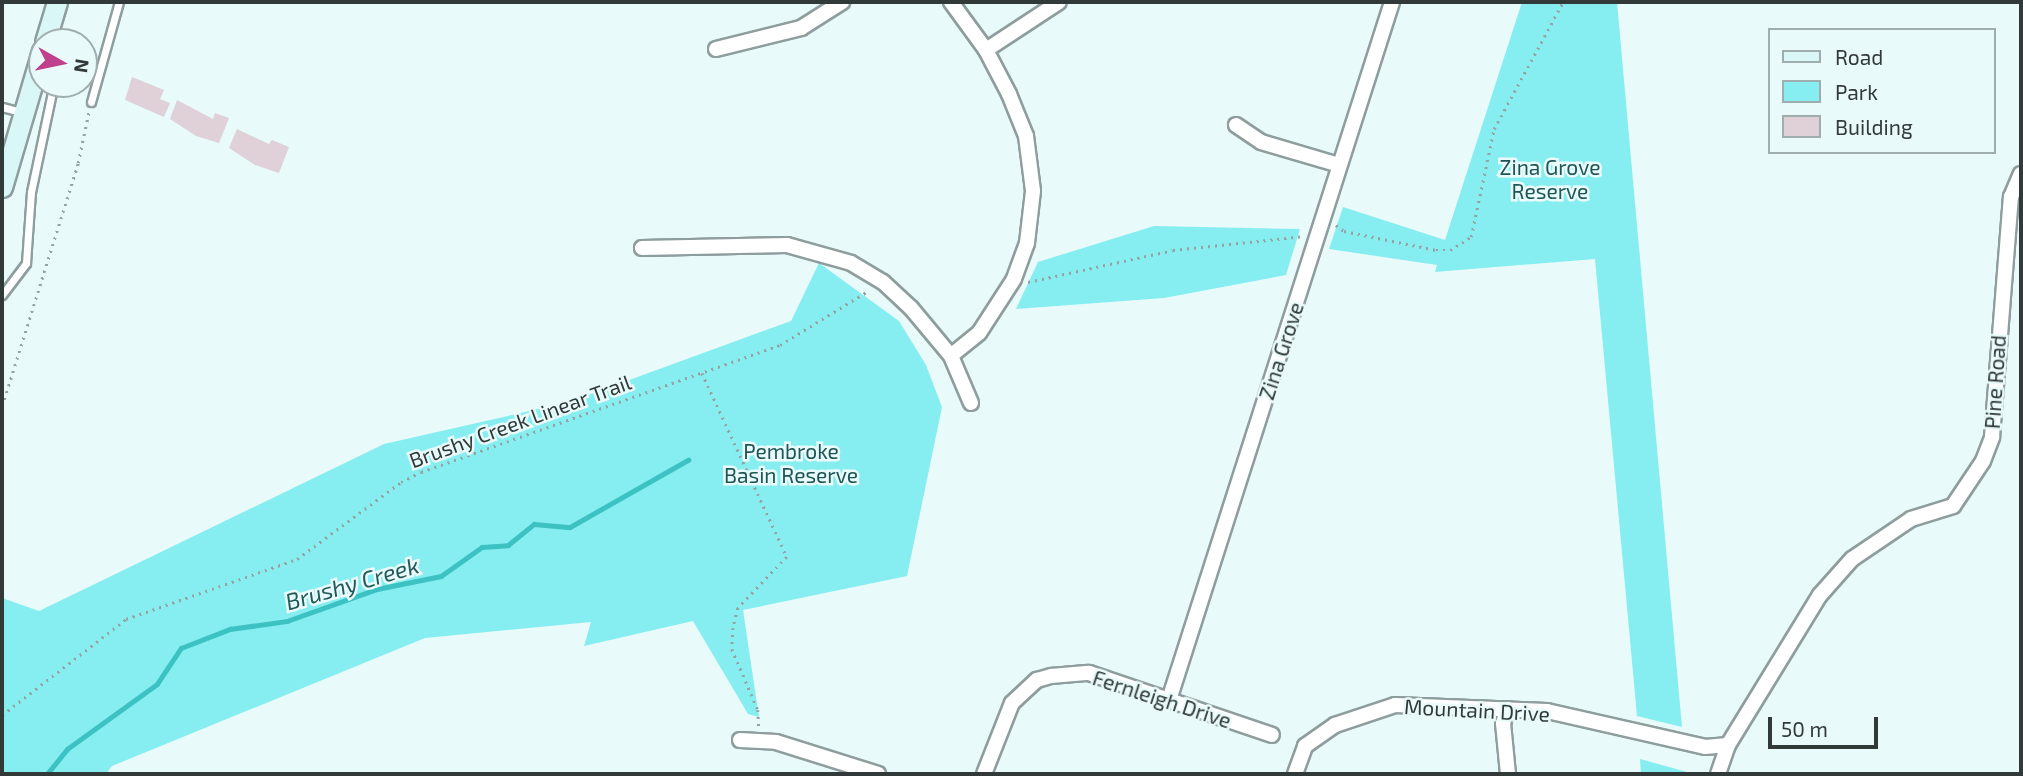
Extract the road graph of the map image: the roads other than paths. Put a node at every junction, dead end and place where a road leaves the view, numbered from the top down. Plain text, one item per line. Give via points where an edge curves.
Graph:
1 (57, 2) edge
2 (119, 2) edge
3 (842, 2) edge
4 (951, 2) edge
5 (1059, 2) edge
6 (1392, 2) edge
7 (49, 28) edge
8 (716, 49) dead end
9 (986, 50) junction
10 (28, 97) edge
11 (51, 98) edge
12 (91, 102) road end
13 (2, 107) edge
14 (23, 113) junction
15 (1236, 125) dead end
16 (1339, 164) junction
17 (2021, 174) edge
18 (2, 187) edge
19 (642, 248) dead end
20 (2, 295) edge
21 (951, 356) junction
22 (971, 403) dead end
23 (1169, 700) junction
24 (1508, 709) junction
25 (1272, 735) dead end
26 (740, 740) dead end
27 (1728, 745) junction
28 (878, 774) edge
29 (984, 774) edge
30 (1295, 774) edge
31 (1507, 774) edge
32 (1718, 774) edge

1 - 7 main road
2 - 12 lane
3 - 8 street via 801,28
4 - 9 street
5 - 9 street
6 - 16 street, Zina Grove
9 - 21 street via 1026,136 1031,217 1014,279 979,333
10 - 14 main road
11 - 20 lane via 31,191 26,263
13 - 14 lane
14 - 18 main road
15 - 16 street via 1261,142
16 - 23 street, Zina Grove
17 - 27 street, Pine Road via 2011,197 1992,437 1983,461 1953,506 1911,519 1852,559 1820,595
19 - 21 street via 787,245 850,263 883,282
21 - 22 street
23 - 25 street, Fernleigh Drive
23 - 29 street, Fernleigh Drive via 1089,673 1037,680 1001,722
24 - 27 street, Mountain Drive via 1547,711 1705,747
24 - 30 street, Mountain Drive via 1395,705 1360,714 1305,746
24 - 31 street via 1503,723
26 - 28 street via 760,739
27 - 32 street, Pine Road

